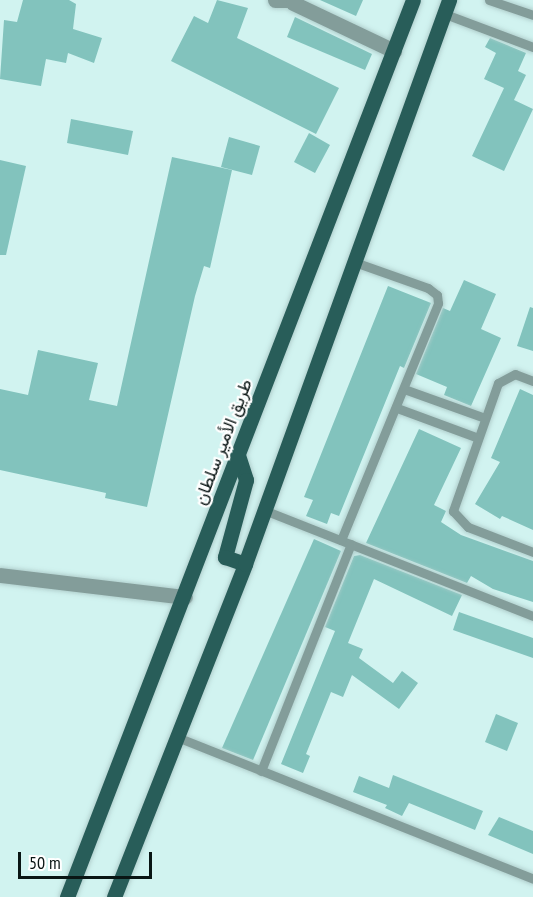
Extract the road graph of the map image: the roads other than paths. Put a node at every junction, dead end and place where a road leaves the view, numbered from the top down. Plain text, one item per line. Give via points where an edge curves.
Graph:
1 (275, 0) edge
2 (413, 0) edge
3 (294, 1) edge
4 (492, 1) edge
5 (447, 7) edge
6 (533, 15) edge
7 (533, 47) edge
8 (394, 51) junction
9 (354, 262) junction
10 (533, 381) edge
11 (404, 389) junction
12 (396, 408) junction
13 (485, 418) junction
14 (478, 438) junction
15 (238, 454) junction
16 (264, 510) junction
17 (341, 540) junction
18 (351, 544) junction
19 (533, 552) edge
20 (245, 564) junction
21 (0, 575) edge
22 (185, 597) junction
23 (533, 616) edge
24 (177, 737) junction
25 (261, 771) junction
26 (533, 879) edge
27 (67, 897) edge
28 (114, 897) edge

1 - 3 street
2 - 8 main road, طريق الأمير سلطان
3 - 8 street
4 - 6 lane
5 - 7 lane
5 - 9 main road
8 - 15 main road, طريق الأمير سلطان
9 - 11 lane via 428,288 437,295 433,318
9 - 16 main road
10 - 13 lane via 506,375 498,383
11 - 12 lane
11 - 13 lane
12 - 14 lane
12 - 17 lane
13 - 14 lane
14 - 19 lane via 453,511 468,527
15 - 20 main road via 246,480 225,557
15 - 22 main road, طريق الأمير سلطان
16 - 17 lane
16 - 20 main road
17 - 18 lane
18 - 23 lane
18 - 25 lane
20 - 24 main road
21 - 22 street
22 - 27 main road, طريق الأمير سلطان
24 - 25 lane
24 - 28 main road
25 - 26 lane

